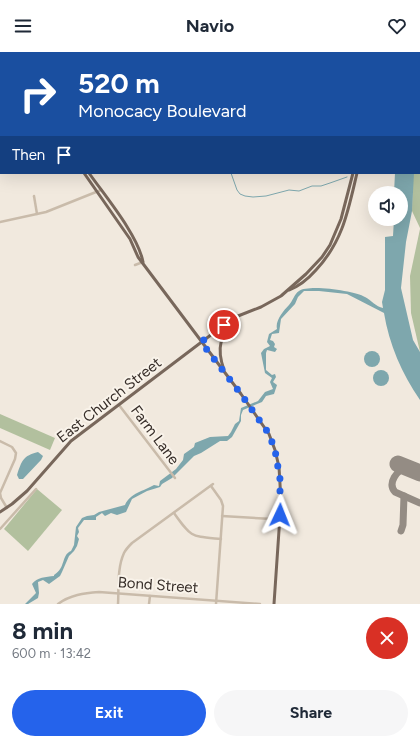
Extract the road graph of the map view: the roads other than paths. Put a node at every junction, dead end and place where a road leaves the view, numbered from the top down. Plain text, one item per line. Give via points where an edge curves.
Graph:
1 (85, 174) edge
2 (90, 174) edge
3 (353, 174) edge
4 (357, 174) edge
5 (101, 190) junction
6 (97, 192) junction
7 (34, 196) dead end
8 (37, 214) junction
9 (0, 222) edge
10 (143, 262) junction
11 (135, 265) dead end
12 (287, 291) junction
13 (238, 316) junction
14 (201, 342) junction
15 (226, 374) junction
16 (119, 405) junction
17 (0, 441) edge
18 (175, 478) dead end
19 (36, 489) dead end
20 (7, 508) junction
21 (0, 512) edge
22 (174, 513) junction
23 (280, 515) junction
24 (222, 516) junction
25 (273, 520) junction
26 (280, 526) junction
27 (0, 529) edge
28 (221, 539) junction
29 (119, 594) junction
30 (150, 596) junction
31 (216, 602) edge
32 (62, 603) edge
33 (58, 604) edge
34 (118, 604) edge
35 (149, 604) edge
36 (260, 604) edge
37 (274, 604) edge

1 - 6 main road
2 - 5 main road
3 - 12 main road via 341,219 330,245
4 - 12 main road via 348,212 334,246 311,275 297,287
5 - 6 street
5 - 10 main road via 136,241
6 - 8 street
6 - 10 main road
7 - 8 street
8 - 9 street
10 - 11 street
10 - 14 main road
12 - 13 main road, East Church Street via 271,302
13 - 14 main road, East Church Street
13 - 15 main road via 220,343 220,354
14 - 15 main road
14 - 16 main road, East Church Street
15 - 23 main road via 269,434 279,467
16 - 18 street, Farm Lane
16 - 20 main road, East Church Street via 71,441 27,491
17 - 20 street via 12,447 16,453 16,459 0,493
19 - 27 street
20 - 21 main road, East Church Street
22 - 24 street via 212,485 223,506
22 - 28 street via 193,536
22 - 29 street via 126,549 120,567
23 - 25 street
23 - 26 main road
24 - 25 street
24 - 28 street
25 - 26 street
26 - 37 main road
28 - 31 street
29 - 30 street, Bond Street
29 - 32 street, Bond Street via 83,593
29 - 34 street
30 - 31 street, Bond Street
30 - 35 street
31 - 36 street, Bond Street
32 - 33 street, Bond Street

